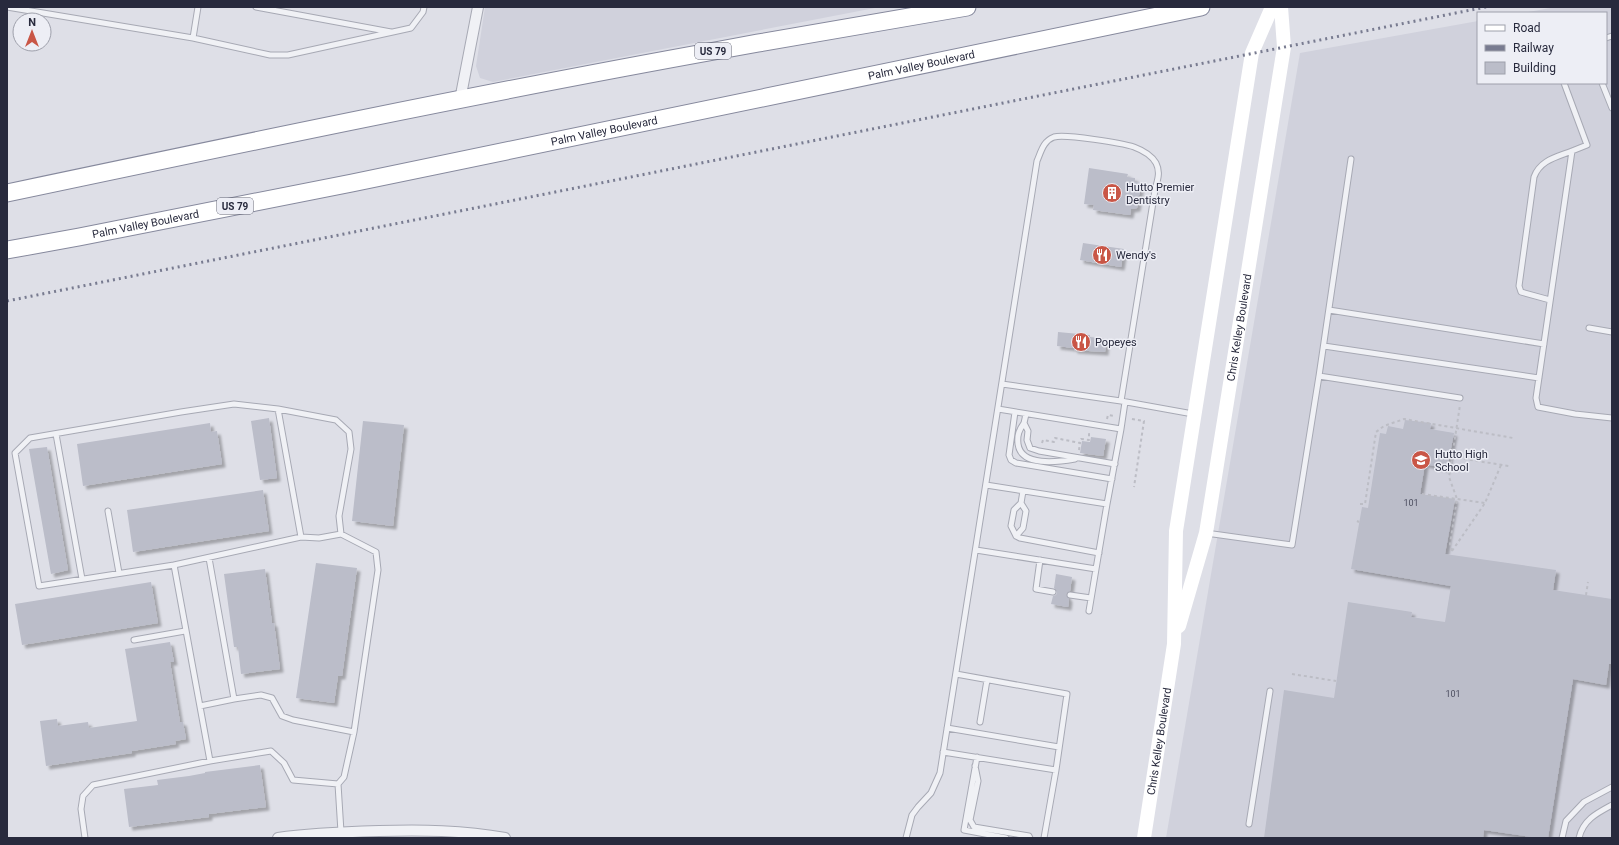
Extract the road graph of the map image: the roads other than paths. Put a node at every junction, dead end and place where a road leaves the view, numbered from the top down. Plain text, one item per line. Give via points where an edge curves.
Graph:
1 (7, 7) edge
2 (198, 7) edge
3 (256, 7) edge
4 (424, 7) edge
5 (478, 7) edge
6 (966, 7) edge
7 (1201, 7) edge
8 (1272, 7) edge
9 (1281, 7) edge
10 (394, 32) junction
11 (193, 38) junction
12 (1564, 84) edge
13 (1602, 84) edge
14 (460, 100) junction
15 (1612, 108) edge
16 (1572, 151) junction
17 (1350, 159) dead end
18 (7, 193) edge
19 (78, 238) junction
20 (7, 250) edge
21 (7, 261) edge
22 (1550, 300) junction
23 (1329, 310) junction
24 (1589, 328) dead end
25 (1612, 332) edge
26 (1544, 344) junction
27 (1324, 346) junction
28 (1319, 376) junction
29 (1539, 378) junction
30 (1002, 384) junction
31 (1460, 398) road end
32 (1123, 402) junction
33 (278, 408) junction
34 (998, 409) junction
35 (1015, 412) junction
36 (1026, 414) junction
37 (1195, 414) junction
38 (1612, 418) edge
39 (1024, 423) junction
40 (1121, 429) junction
41 (56, 434) junction
42 (1079, 457) junction
43 (1115, 464) junction
44 (1112, 479) junction
45 (986, 485) junction
46 (1023, 491) junction
47 (1021, 502) junction
48 (1107, 504) junction
49 (108, 511) dead end
50 (1206, 533) junction
51 (341, 534) junction
52 (1016, 536) junction
53 (301, 537) junction
54 (976, 550) junction
55 (1099, 553) junction
56 (209, 558) junction
57 (1040, 560) junction
58 (174, 565) junction
59 (1096, 569) junction
60 (119, 573) junction
61 (82, 579) junction
62 (1053, 592) dead end
63 (1070, 595) dead end
64 (1091, 598) junction
65 (1089, 611) dead end
66 (185, 631) junction
67 (134, 640) dead end
68 (1174, 644) junction
69 (956, 674) junction
70 (987, 680) junction
71 (1270, 691) dead end
72 (234, 699) junction
73 (200, 706) junction
74 (980, 722) dead end
75 (947, 728) junction
76 (354, 732) junction
77 (1059, 747) junction
78 (943, 752) junction
79 (977, 757) junction
80 (210, 761) junction
81 (975, 766) junction
82 (1056, 770) junction
83 (338, 784) junction
84 (1612, 787) edge
85 (1612, 805) edge
86 (1249, 824) dead end
87 (341, 832) junction
88 (86, 838) edge
89 (278, 838) edge
90 (499, 838) edge
91 (906, 838) edge
92 (1006, 838) edge
93 (1030, 838) edge
94 (1044, 838) edge
95 (1144, 838) edge
96 (1562, 838) edge
97 (1579, 838) edge

1 - 11 lane
2 - 11 lane
3 - 10 lane
4 - 10 lane via 424,12 411,28
5 - 14 street
6 - 14 highway, US 79 via 719,50
7 - 19 highway, Palm Valley Boulevard / US 79
8 - 37 main road, Chris Kelley Boulevard via 1252,53
9 - 50 main road, Chris Kelley Boulevard via 1284,47
10 - 11 lane via 288,56 270,55
12 - 16 lane via 1588,145
13 - 15 lane
14 - 18 highway, US 79
16 - 22 lane
16 - 22 lane via 1544,162 1537,170 1533,185 1519,286 1521,292
17 - 23 lane
19 - 20 highway, Palm Valley Boulevard / US 79
19 - 21 highway via 44,254
22 - 26 lane
23 - 26 lane
23 - 27 lane
24 - 25 lane
26 - 29 lane
27 - 28 lane
27 - 29 lane
28 - 31 lane
28 - 50 lane via 1292,545
29 - 38 lane via 1536,398 1538,407
30 - 32 lane
30 - 32 lane via 1037,161 1044,144 1054,138 1078,138 1134,147 1148,154 1156,163 1159,175 1154,190
30 - 34 lane
32 - 37 lane
32 - 40 lane
33 - 41 lane via 234,404
33 - 51 lane via 336,420 349,432 351,449 339,516
33 - 53 lane
34 - 35 lane
34 - 45 lane
35 - 36 lane
35 - 44 lane via 1009,455 1011,460 1016,463
36 - 39 lane
36 - 40 lane
37 - 68 main road, Chris Kelley Boulevard via 1176,531
39 - 42 lane via 1028,431 1027,440 1030,448
39 - 42 lane via 1017,439 1019,450 1026,457 1055,463
40 - 43 lane
41 - 61 lane
41 - 61 lane via 30,438 15,453 39,586
42 - 43 lane
43 - 44 lane
44 - 48 lane
45 - 46 lane
45 - 54 lane
46 - 47 lane
46 - 48 lane
47 - 52 lane via 1014,510 1011,526
47 - 52 lane via 1026,511 1023,528
48 - 55 lane
49 - 60 lane
50 - 68 main road, Chris Kelley Boulevard
51 - 53 lane via 319,538
51 - 76 lane via 376,552 378,570
52 - 55 lane
53 - 56 lane
54 - 57 lane
54 - 69 lane
55 - 59 lane
56 - 58 lane
56 - 72 lane
57 - 59 lane
57 - 62 lane via 1036,589
58 - 60 lane
58 - 66 lane
59 - 64 lane
60 - 61 lane
63 - 64 lane
64 - 65 lane
66 - 67 lane
66 - 73 lane
68 - 95 main road, Chris Kelley Boulevard
69 - 70 lane
69 - 75 lane
70 - 74 lane
70 - 77 lane via 1067,694
71 - 86 lane
72 - 73 lane
72 - 76 lane via 261,696 272,698 282,716
73 - 80 lane
75 - 77 lane
75 - 78 lane
76 - 83 lane via 344,777
77 - 82 lane
78 - 79 lane
78 - 91 lane via 937,782 912,815
79 - 81 lane
79 - 82 lane
80 - 83 lane via 271,751 284,763 293,780
80 - 88 lane via 93,784 83,796 81,809
81 - 92 lane via 964,830
81 - 93 lane via 978,781 970,820 974,827
82 - 94 lane
83 - 87 lane
84 - 96 lane via 1584,802 1566,821
85 - 97 lane via 1594,815 1581,829
87 - 89 street
87 - 90 street via 442,831

